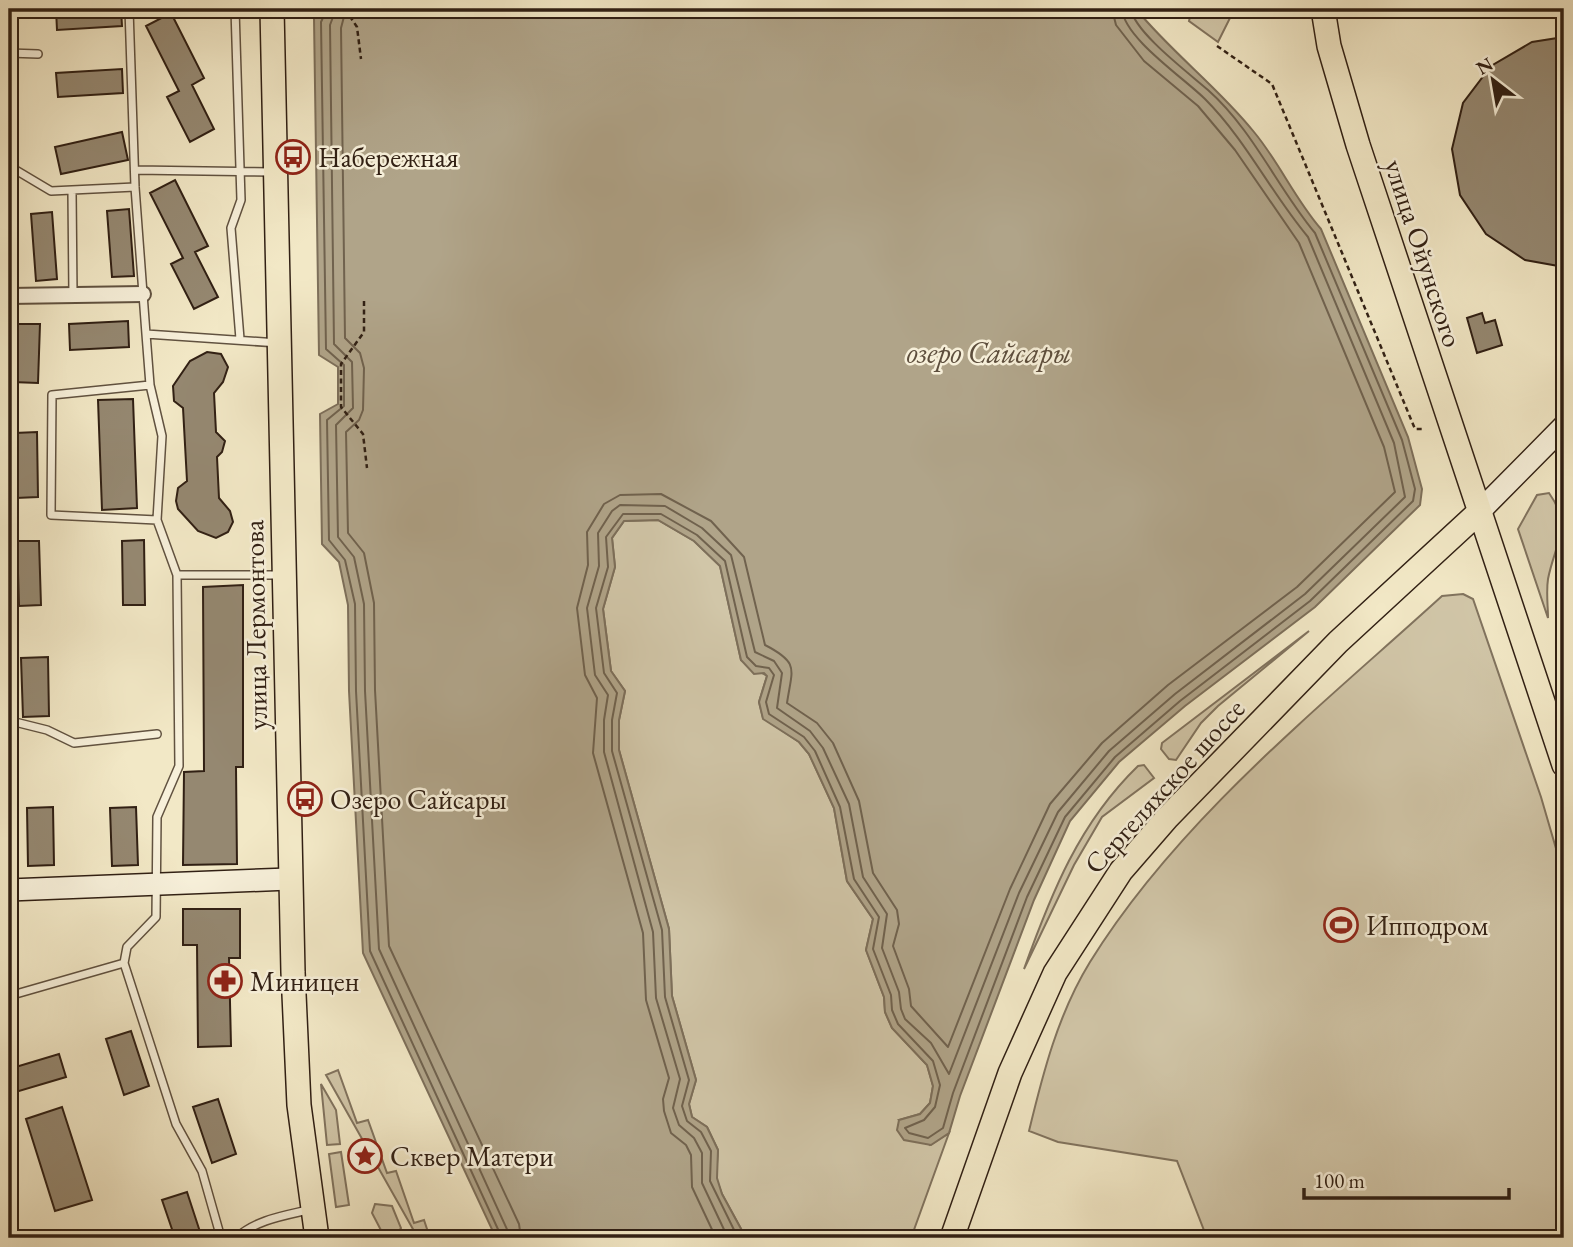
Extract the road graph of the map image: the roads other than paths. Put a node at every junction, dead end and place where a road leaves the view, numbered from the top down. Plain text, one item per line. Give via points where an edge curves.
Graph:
1 (129, 9) edge
2 (235, 9) edge
3 (272, 9) edge
4 (1323, 9) edge
5 (9, 53) edge
6 (38, 54) dead end
7 (9, 166) edge
8 (135, 170) junction
9 (240, 171) junction
10 (276, 172) junction
11 (135, 187) junction
12 (72, 192) junction
13 (143, 294) junction
14 (74, 295) junction
15 (9, 296) edge
16 (146, 334) junction
17 (240, 339) junction
18 (279, 343) junction
19 (150, 386) junction
20 (1564, 426) edge
21 (1479, 512) junction
22 (157, 520) junction
23 (177, 575) junction
24 (284, 575) junction
25 (9, 713) edge
26 (158, 734) dead end
27 (1564, 765) edge
28 (289, 879) junction
29 (158, 883) junction
30 (9, 890) edge
31 (124, 963) junction
32 (9, 996) edge
33 (312, 1209) junction
34 (221, 1238) edge
35 (236, 1238) edge
36 (317, 1238) edge
37 (951, 1238) edge

1 - 8 lane
2 - 9 lane
3 - 10 main road, улица Лермонтова
4 - 21 main road, улица Ойунского via 1329,46 1362,158
5 - 6 lane
7 - 12 lane via 51,191
8 - 9 lane
8 - 11 lane
9 - 10 lane
9 - 17 lane via 241,200 231,228
10 - 18 main road, улица Лермонтова
11 - 12 lane
11 - 13 lane
12 - 14 lane
13 - 14 street
13 - 16 lane
14 - 15 street
16 - 17 lane
16 - 19 lane
17 - 18 lane
18 - 24 main road, улица Лермонтова
19 - 22 lane via 162,436
19 - 22 lane via 51,396 51,515
20 - 21 main road
21 - 27 main road, улица Ойунского
21 - 37 main road, Сергеляхское шоссе via 1338,642 1121,871 1055,973 1010,1073
22 - 23 lane
23 - 24 lane
23 - 29 lane via 179,766 157,817
24 - 28 main road, улица Лермонтова
25 - 26 lane via 15,722 74,743
28 - 29 main road
28 - 33 main road, улица Лермонтова via 299,1105
29 - 30 main road
29 - 31 lane via 156,917 127,947
31 - 32 lane
31 - 34 lane via 176,1124 202,1171
33 - 35 lane via 264,1221
33 - 36 main road, улица Лермонтова

